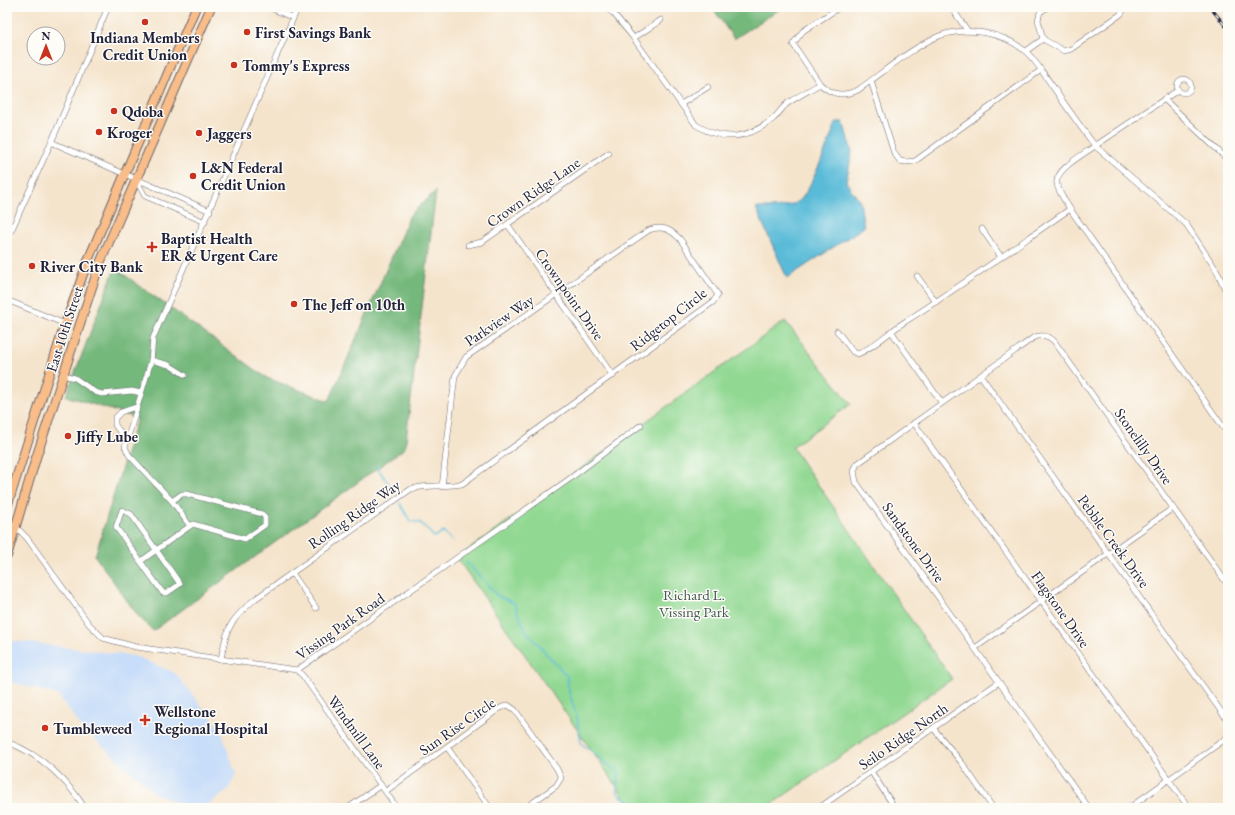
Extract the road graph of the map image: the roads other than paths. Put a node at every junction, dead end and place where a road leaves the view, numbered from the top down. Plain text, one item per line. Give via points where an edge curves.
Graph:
1 (108, 7) edge
2 (196, 7) edge
3 (211, 7) edge
4 (269, 7) edge
5 (298, 7) edge
6 (605, 7) edge
7 (840, 7) edge
8 (950, 7) edge
9 (1048, 7) edge
10 (1125, 7) edge
11 (293, 18) junction
12 (662, 20) dead end
13 (967, 30) junction
14 (634, 38) junction
15 (1043, 39) junction
16 (1026, 51) junction
17 (1041, 70) junction
18 (871, 81) junction
19 (820, 84) junction
20 (708, 86) dead end
21 (1178, 90) dead end
22 (1164, 100) junction
23 (681, 104) junction
24 (50, 142) junction
25 (1094, 146) junction
26 (609, 153) dead end
27 (1228, 160) edge
28 (124, 173) junction
29 (136, 180) junction
30 (1070, 209) junction
31 (210, 211) junction
32 (205, 222) junction
33 (508, 225) junction
34 (982, 229) dead end
35 (7, 240) edge
36 (468, 245) dead end
37 (1001, 257) junction
38 (917, 276) dead end
39 (556, 295) junction
40 (1228, 296) edge
41 (7, 300) edge
42 (936, 302) junction
43 (65, 324) junction
44 (837, 331) dead end
45 (891, 331) junction
46 (1033, 338) joint
47 (151, 360) junction
48 (63, 375) junction
49 (185, 375) dead end
50 (613, 376) junction
51 (981, 376) junction
52 (141, 393) junction
53 (942, 403) junction
54 (136, 407) junction
55 (914, 423) junction
56 (641, 425) dead end
57 (1228, 434) edge
58 (126, 440) junction
59 (23, 454) junction
60 (36, 458) junction
61 (442, 486) junction
62 (172, 501) junction
63 (7, 507) edge
64 (1173, 508) junction
65 (7, 522) edge
66 (190, 526) junction
67 (17, 528) junction
68 (156, 550) junction
69 (1108, 554) junction
70 (7, 556) edge
71 (141, 561) junction
72 (292, 573) junction
73 (1228, 585) edge
74 (1041, 601) junction
75 (316, 608) dead end
76 (975, 648) junction
77 (221, 659) junction
78 (297, 670) junction
79 (999, 682) junction
80 (1228, 722) edge
81 (934, 729) junction
82 (1228, 737) edge
83 (7, 742) edge
84 (447, 747) junction
85 (872, 773) junction
86 (1169, 780) junction
87 (381, 785) junction
88 (386, 791) junction
89 (85, 808) edge
90 (348, 808) edge
91 (397, 808) edge
92 (490, 808) edge
93 (525, 808) edge
94 (819, 808) edge
95 (894, 808) edge
96 (994, 808) edge
97 (1089, 808) edge
98 (1128, 808) edge
99 (1189, 808) edge

1 - 24 street
2 - 28 main road, East 10th Street
3 - 29 main road, East 10th Street
4 - 11 street
5 - 11 street
6 - 14 street
7 - 19 street via 804,31 793,44
8 - 13 street
9 - 15 street via 1040,12 1038,20
10 - 15 street via 1121,14 1071,49 1064,51
11 - 31 street
12 - 14 street
13 - 16 street via 1009,40
13 - 18 street via 939,36 925,43
14 - 23 street
15 - 16 street
16 - 17 street
17 - 18 street via 915,161 910,162 900,161 894,153
17 - 25 street
18 - 19 street via 849,94 832,93
19 - 23 street via 787,104 762,127 742,135 723,136 710,133 696,125
20 - 23 street
21 - 22 street
22 - 25 street
22 - 27 street
24 - 28 street
24 - 35 street
25 - 30 street via 1060,172 1056,178 1057,186
25 - 40 street via 1186,224 1217,271
26 - 33 street, Crown Ridge Lane
28 - 29 street
28 - 43 main road, East 10th Street
29 - 31 street
29 - 32 street via 145,196
29 - 48 main road, East 10th Street via 100,263
30 - 37 street
30 - 57 street
31 - 32 street
32 - 47 street via 153,338
33 - 36 street, Crown Ridge Lane via 482,242
33 - 39 street, Crownpoint Drive
34 - 37 street
37 - 42 street
38 - 42 street
39 - 50 street, Crownpoint Drive
39 - 50 street, Ridgetop Circle via 649,230 657,227 666,228 680,239 718,295 713,302
39 - 61 street, Parkview Way via 466,357 455,376
41 - 43 street
42 - 45 street
43 - 59 main road, East 10th Street
44 - 45 street via 853,352 858,354
45 - 53 street
46 - 51 street, Sandstone Drive
46 - 64 street, Stonelilly Drive via 1043,335 1054,341
47 - 49 street via 169,365
47 - 52 street
48 - 52 street via 75,378 102,394 132,391
48 - 60 main road, East 10th Street
50 - 61 street, Rolling Ridge Way via 462,484
51 - 53 street, Sandstone Drive
51 - 69 street, Pebble Creek Drive
52 - 54 street
53 - 55 street, Sandstone Drive
54 - 58 street
54 - 58 street via 121,412 115,418 115,425
55 - 74 street, Flagstone Drive
55 - 76 street, Sandstone Drive via 857,464 854,476
56 - 78 street, Vissing Park Road via 568,480
58 - 62 street via 125,447 129,455
59 - 60 street
59 - 63 main road, East 10th Street
60 - 67 main road, East 10th Street
61 - 72 street, Rolling Ridge Way via 419,486 411,489
62 - 66 street
62 - 66 street via 186,494 262,514 265,517 265,525 245,539 193,524
64 - 69 street
64 - 73 street, Stonelilly Drive
65 - 67 street, Vissing Park Road
66 - 68 street
67 - 70 main road, East 10th Street
67 - 77 street, Vissing Park Road via 32,544 89,624 103,638 136,647
68 - 71 street
68 - 71 street via 180,584 163,593
68 - 71 street via 131,514 122,510 116,527
69 - 74 street
69 - 80 street, Pebble Creek Drive
72 - 75 street
72 - 77 street, Rolling Ridge Way via 255,599 232,620 226,633
74 - 76 street
74 - 86 street, Flagstone Drive
76 - 79 street, Sandstone Drive
77 - 78 street, Vissing Park Road
78 - 87 street, Windmill Lane
79 - 81 street, Seilo Ridge North
79 - 97 street, Sandstone Drive
81 - 85 street, Seilo Ridge North
81 - 96 street
82 - 86 street
83 - 89 street via 28,751 47,765 63,779
84 - 88 street, Sun Rise Circle
84 - 92 street
84 - 93 street, Sun Rise Circle via 500,708 508,705 515,710 561,778 556,786
85 - 94 street, Seilo Ridge North
85 - 95 street
86 - 98 street
86 - 99 street, Flagstone Drive
87 - 88 street, Windmill Lane
87 - 90 street
88 - 91 street, Windmill Lane

